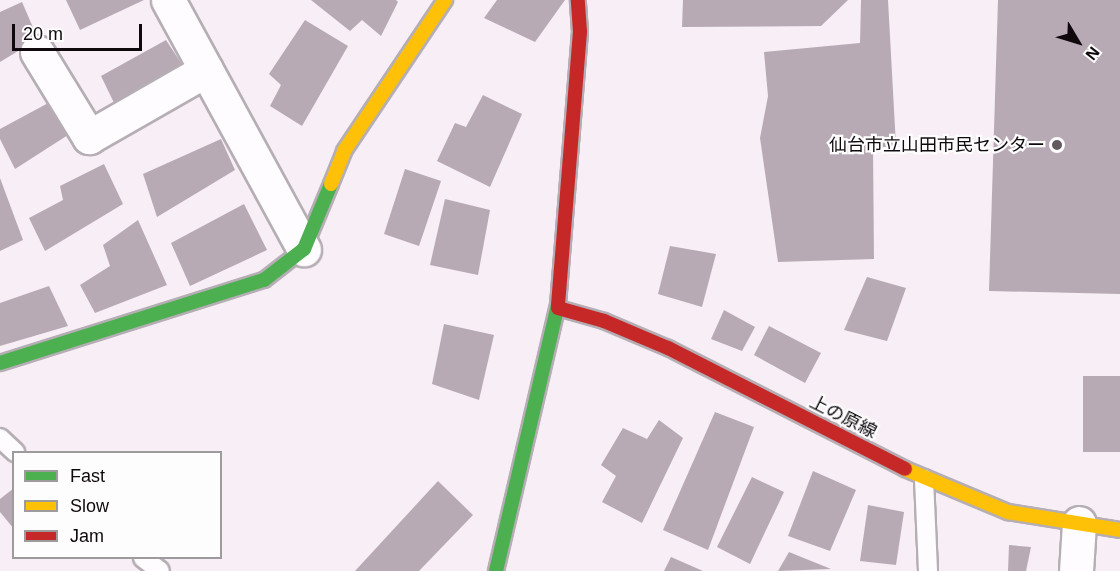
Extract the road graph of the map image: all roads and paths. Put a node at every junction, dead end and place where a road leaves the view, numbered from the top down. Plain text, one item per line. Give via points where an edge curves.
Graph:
1 (168, 0) edge
2 (445, 0) edge
3 (578, 0) edge
4 (37, 52) dead end
5 (206, 70) junction
6 (304, 249) junction
7 (558, 308) junction
8 (0, 363) edge
9 (0, 438) edge
10 (13, 451) edge
11 (924, 479) junction
12 (1079, 523) junction
13 (1120, 530) edge
14 (144, 559) edge
15 (160, 571) edge
16 (496, 571) edge
17 (928, 571) edge
18 (1077, 571) edge

1 - 5 street
2 - 6 street via 344,151
3 - 7 street via 580,32
4 - 5 street via 89,137
5 - 6 street
6 - 8 street via 264,280
7 - 11 street, 上の原線 via 604,321 668,348
7 - 16 street
9 - 10 lane
11 - 12 street, 上の原線 via 1008,512
11 - 17 lane
12 - 13 street, 上の原線
12 - 18 street
14 - 15 lane

